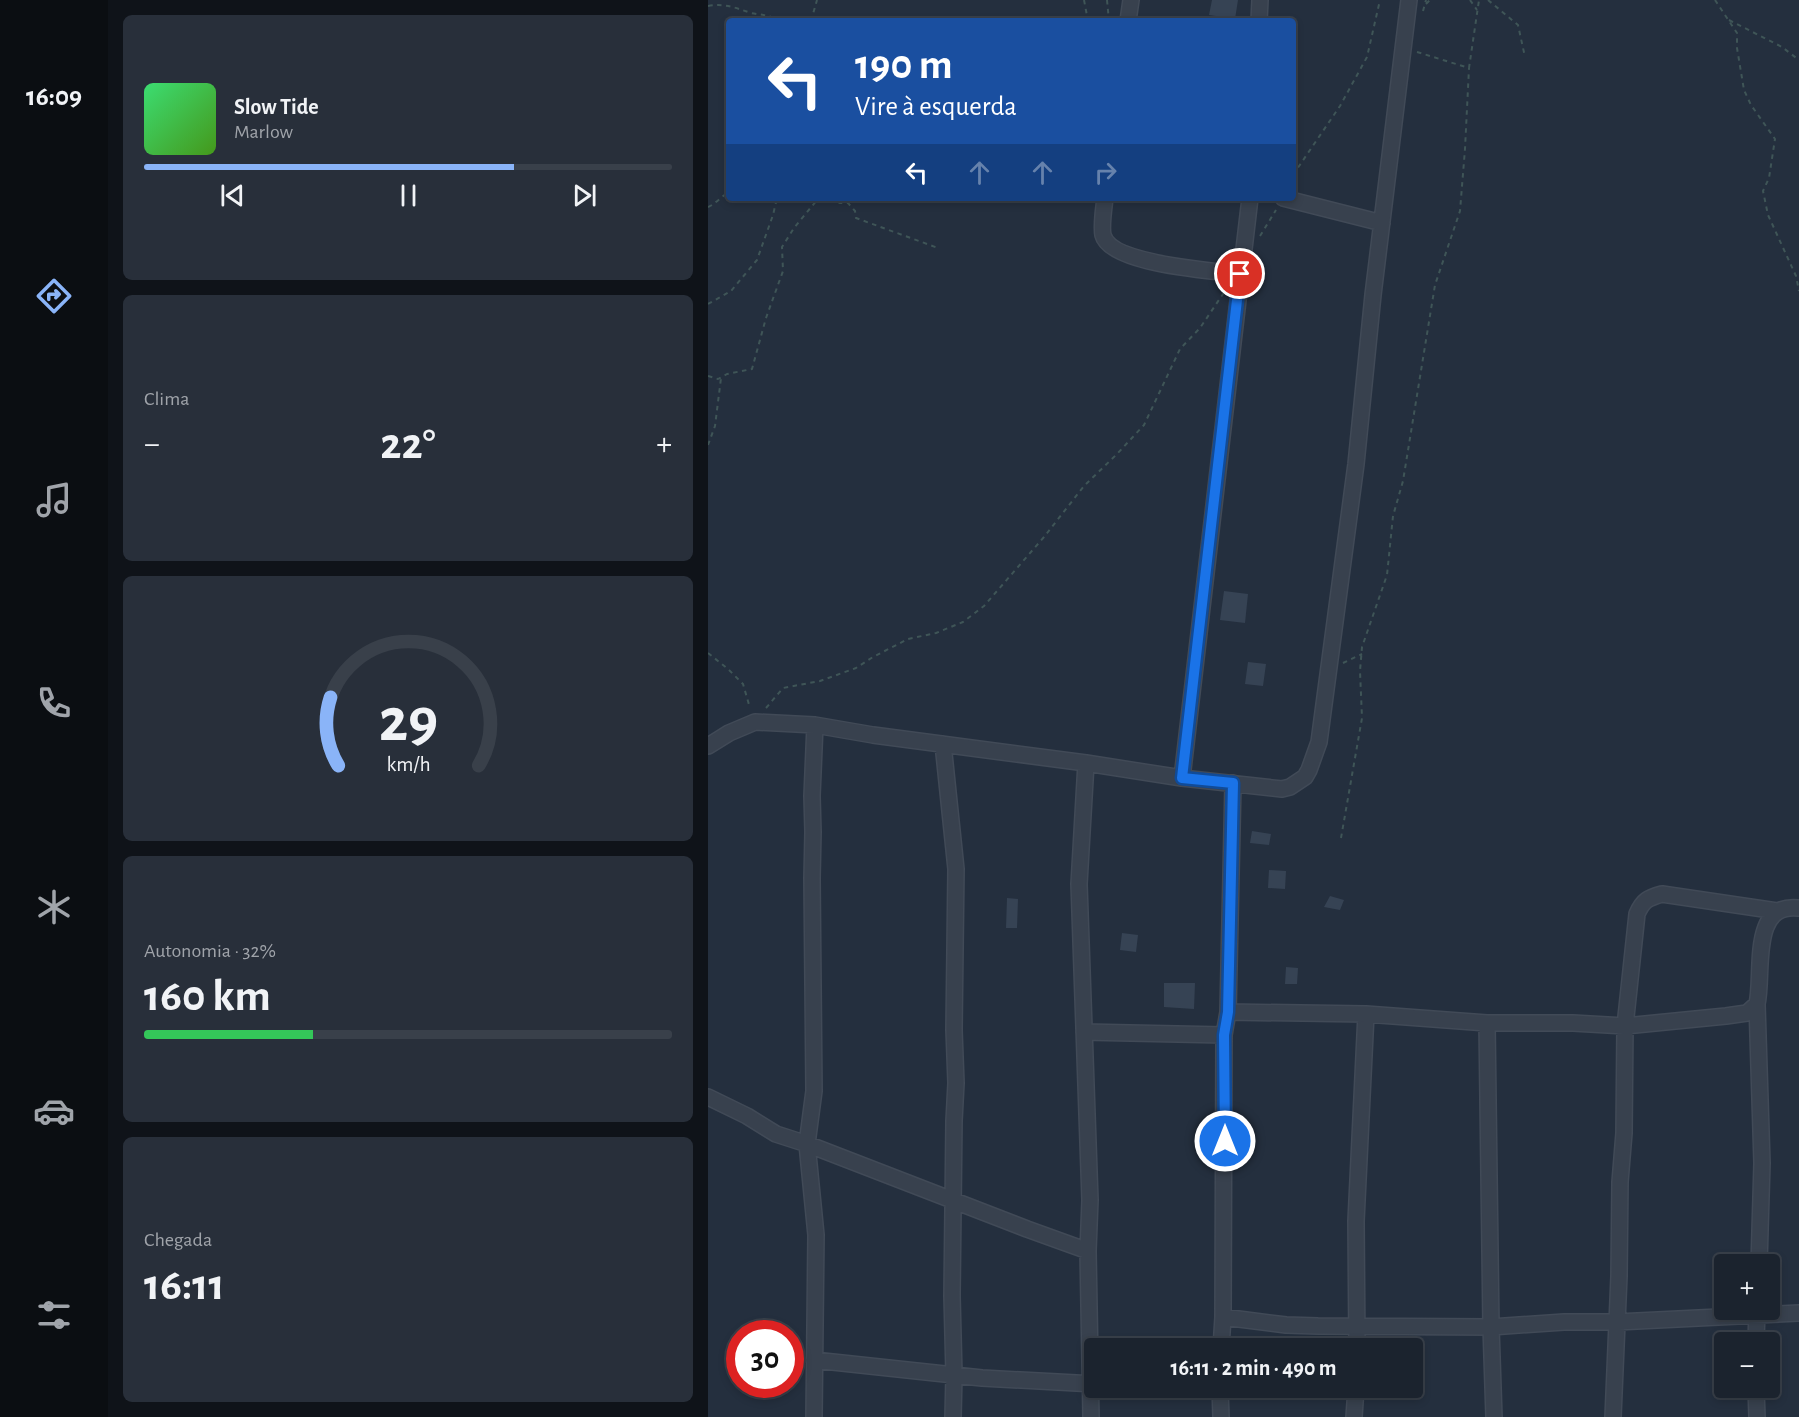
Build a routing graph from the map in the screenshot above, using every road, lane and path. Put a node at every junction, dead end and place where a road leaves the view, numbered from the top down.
1 (817, 0) edge
2 (1084, 0) edge
3 (1107, 0) edge
4 (1131, 0) edge
5 (1260, 0) edge
6 (1380, 0) edge
7 (1409, 0) edge
8 (1430, 0) edge
9 (1470, 0) edge
10 (1479, 0) edge
11 (1488, 0) edge
12 (1715, 0) edge
13 (708, 6) edge
14 (1424, 7) dead end
15 (1477, 12) junction
16 (776, 18) edge
17 (812, 18) edge
18 (1087, 18) edge
19 (1108, 18) edge
20 (1128, 18) edge
21 (1259, 18) edge
22 (1726, 18) junction
23 (1411, 50) dead end
24 (1525, 57) dead end
25 (1799, 60) edge
26 (1469, 68) junction
27 (1296, 172) edge
28 (726, 194) edge
29 (776, 201) edge
30 (816, 201) edge
31 (836, 201) edge
32 (1106, 201) edge
33 (1250, 201) edge
34 (1281, 201) edge
35 (1295, 201) edge
36 (708, 207) edge
37 (1382, 223) junction
38 (1258, 239) dead end
39 (938, 248) dead end
40 (1240, 274) junction
41 (1799, 291) edge
42 (708, 304) edge
43 (708, 376) edge
44 (721, 378) junction
45 (708, 446) edge
46 (708, 653) edge
47 (1362, 654) junction
48 (1330, 670) junction
49 (755, 722) junction
50 (815, 725) junction
51 (943, 744) junction
52 (708, 746) edge
53 (1086, 763) junction
54 (1182, 778) junction
55 (1233, 783) junction
56 (1341, 838) dead end
57 (1799, 908) edge
58 (1776, 911) junction
59 (1757, 1004) junction
60 (1228, 1012) junction
61 (1366, 1014) junction
62 (1487, 1023) junction
63 (1625, 1026) junction
64 (1084, 1032) junction
65 (1224, 1035) junction
66 (708, 1097) edge
67 (807, 1144) junction
68 (953, 1200) junction
69 (1088, 1251) junction
70 (1759, 1254) edge
71 (1780, 1313) edge
72 (1799, 1313) edge
73 (1714, 1315) edge
74 (1223, 1317) junction
75 (1617, 1322) junction
76 (1358, 1326) junction
77 (1491, 1327) junction
78 (1091, 1338) edge
79 (1222, 1338) edge
80 (1357, 1338) edge
81 (814, 1360) junction
82 (954, 1375) junction
83 (1084, 1384) edge
84 (1092, 1398) edge
85 (1220, 1398) edge
86 (1355, 1398) edge
87 (1756, 1398) edge
88 (814, 1417) edge
89 (953, 1417) edge
90 (1091, 1417) edge
91 (1221, 1417) edge
92 (1354, 1417) edge
93 (1494, 1417) edge
94 (1613, 1417) edge
95 (1757, 1417) edge

1 - 17 path
2 - 18 path
3 - 19 path
4 - 20 street
5 - 21 street
6 - 27 path
7 - 37 street
8 - 14 path
9 - 15 path
10 - 15 path
11 - 24 path
12 - 22 path
13 - 16 path
15 - 26 path
22 - 25 path
22 - 41 path
23 - 26 path
26 - 47 path
28 - 36 path
29 - 42 path
30 - 44 path
31 - 39 path
32 - 40 street
33 - 40 street
34 - 38 path
35 - 37 street
37 - 48 street
40 - 49 path
40 - 54 street
43 - 44 path
44 - 45 path
46 - 49 path
47 - 48 path
47 - 56 path
48 - 55 street
49 - 50 street
49 - 52 street
50 - 51 street
50 - 67 street
51 - 53 street
51 - 68 street
53 - 54 street
53 - 64 street
54 - 55 street
55 - 60 street
57 - 58 street
58 - 59 street
58 - 63 street
59 - 63 street
59 - 70 street
60 - 61 street
60 - 65 street
61 - 62 street
61 - 76 street
62 - 63 street
62 - 77 street
63 - 75 street
64 - 65 street
64 - 69 street
65 - 74 street
66 - 67 street
67 - 68 street
67 - 81 street
68 - 69 street
68 - 82 street
69 - 78 street
71 - 72 street
73 - 75 street
74 - 76 street
74 - 79 street
75 - 77 street
75 - 94 street
76 - 77 street
76 - 80 street
77 - 93 street
81 - 82 street
81 - 88 street
82 - 83 street
82 - 89 street
84 - 90 street
85 - 91 street
86 - 92 street
87 - 95 street

